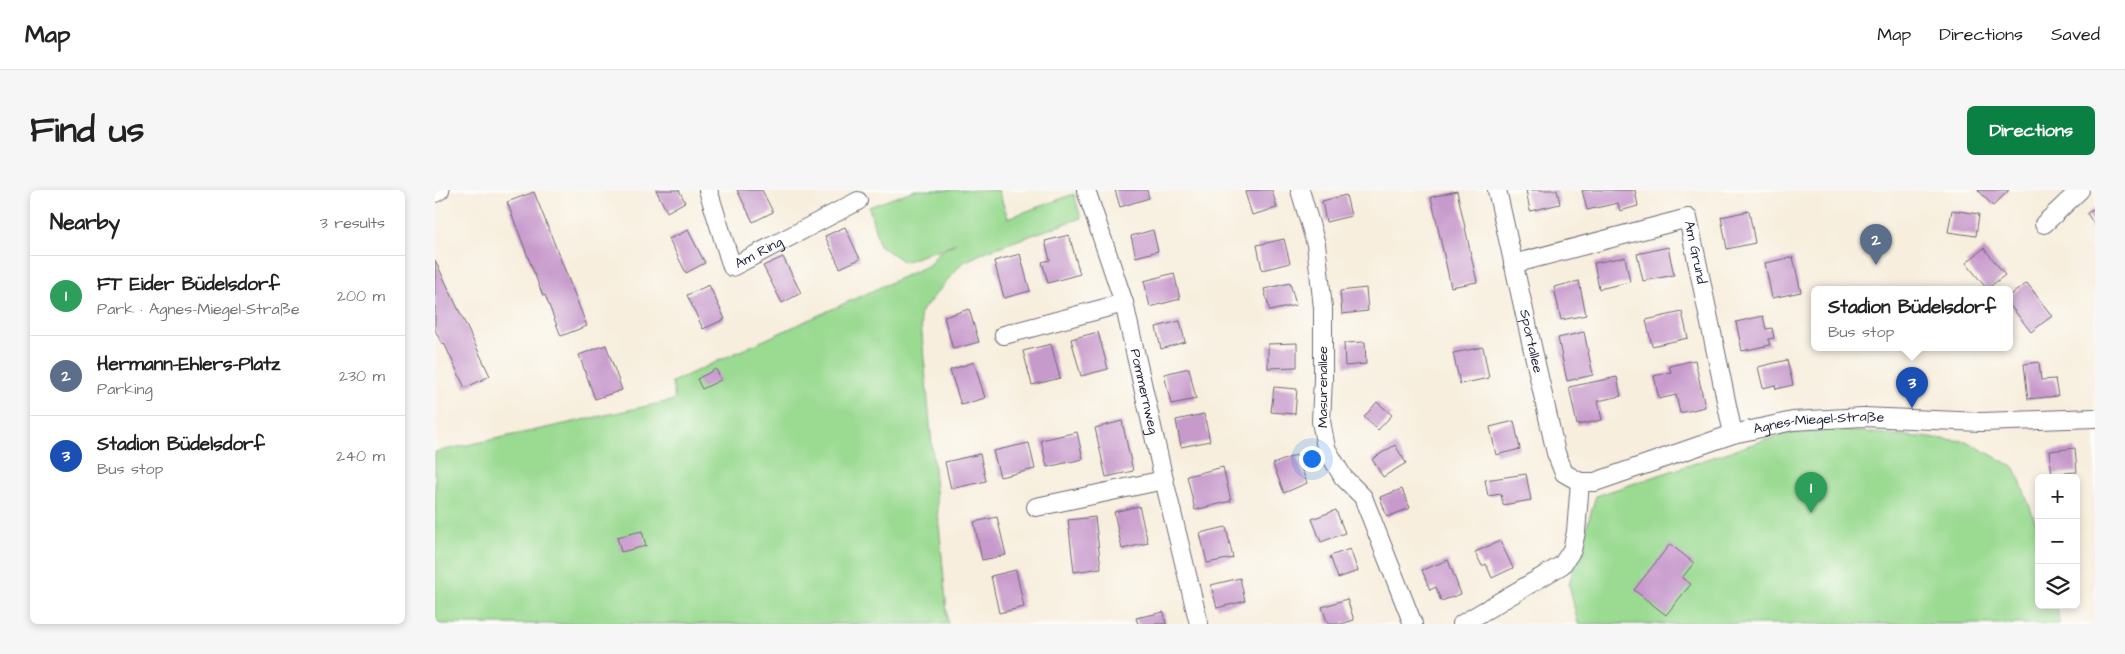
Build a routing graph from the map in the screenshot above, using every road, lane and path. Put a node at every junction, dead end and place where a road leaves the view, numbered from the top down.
1 (440, 190) edge
2 (708, 190) edge
3 (1086, 190) edge
4 (1300, 190) edge
5 (1497, 190) edge
6 (2080, 190) edge
7 (435, 193) edge
8 (857, 201) dead end
9 (2044, 224) dead end
10 (1513, 264) junction
11 (1124, 303) junction
12 (1004, 335) dead end
13 (2095, 418) edge
14 (1733, 434) junction
15 (1163, 480) junction
16 (1580, 482) junction
17 (1036, 507) dead end
18 (1199, 624) edge
19 (1413, 624) edge
20 (1462, 624) edge

1 - 7 street
2 - 8 street, Am Ring
3 - 11 street, Pommernweg
4 - 19 street, Masurenallee
5 - 10 street, Sportallee
6 - 9 street
10 - 14 street, Am Grund
10 - 16 street, Sportallee
11 - 12 street
11 - 15 street, Pommernweg
13 - 14 street, Agnes-Miegel-Straße
14 - 16 street, Agnes-Miegel-Straße
15 - 17 street
15 - 18 street, Pommernweg
16 - 20 street

